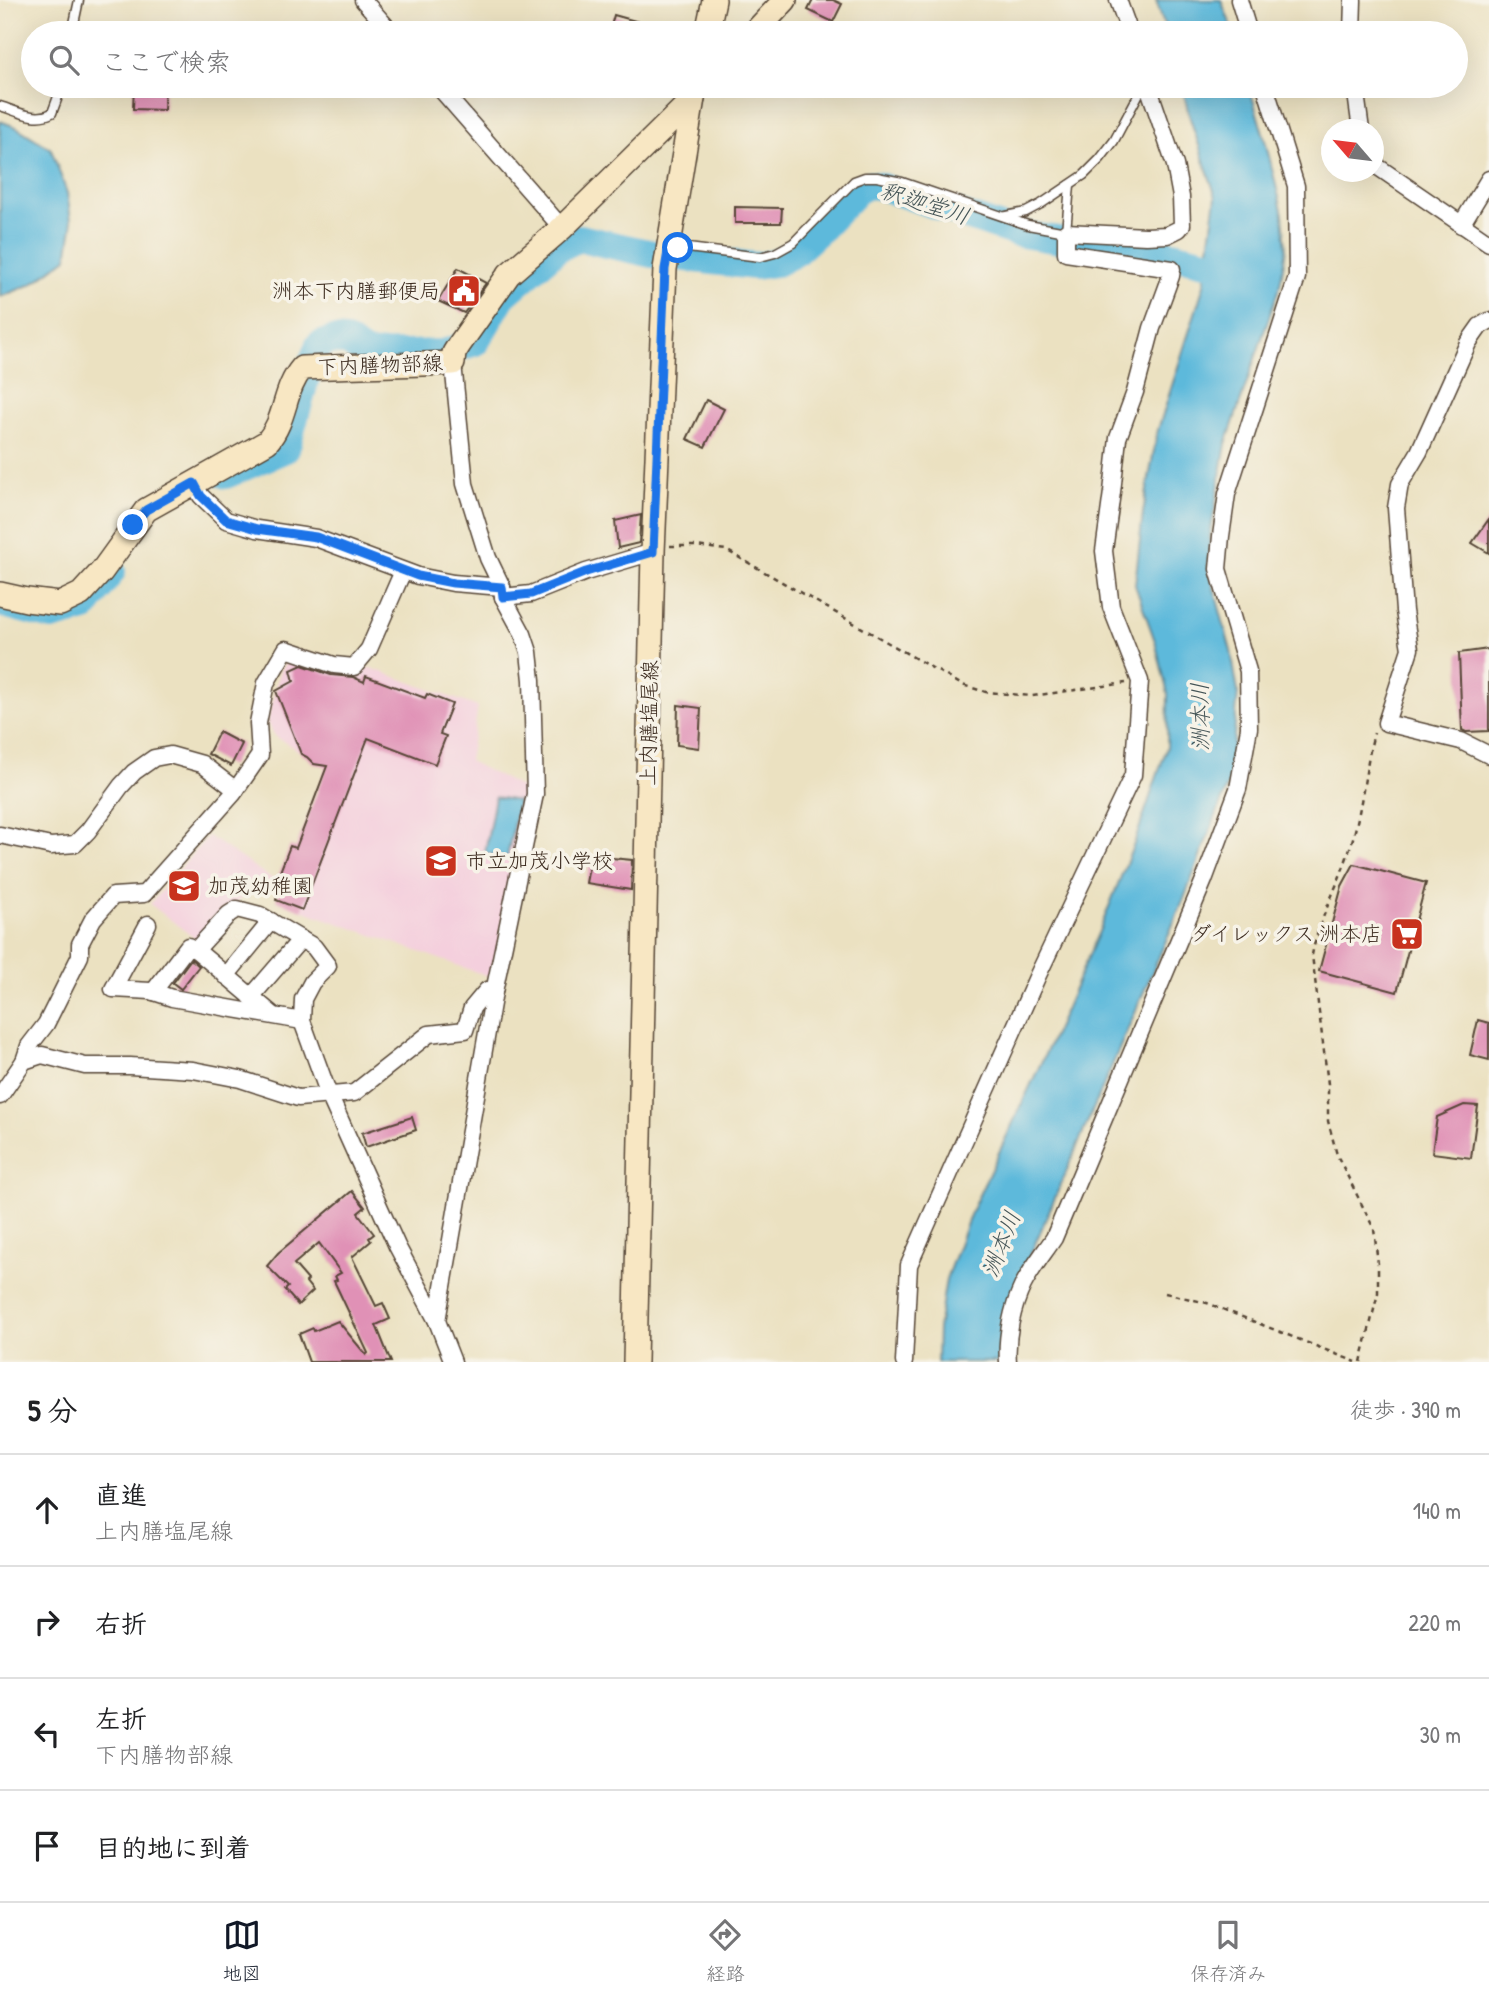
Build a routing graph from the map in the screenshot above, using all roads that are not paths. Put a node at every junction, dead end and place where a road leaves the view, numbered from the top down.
1 (79, 0) edge
2 (363, 0) edge
3 (714, 0) edge
4 (785, 0) edge
5 (1118, 0) edge
6 (1239, 0) edge
7 (1353, 0) edge
8 (75, 21) edge
9 (381, 21) edge
10 (710, 21) edge
11 (765, 21) edge
12 (1126, 21) edge
13 (1245, 21) edge
14 (1352, 21) edge
15 (57, 98) edge
16 (448, 98) edge
17 (690, 98) edge
18 (696, 98) edge
19 (1139, 98) edge
20 (1150, 98) edge
21 (1269, 98) edge
22 (1357, 98) edge
23 (0, 106) edge
24 (1360, 119) edge
25 (1384, 171) edge
26 (1489, 179) edge
27 (1070, 185) junction
28 (1003, 216) junction
29 (1461, 225) junction
30 (562, 229) junction
31 (1066, 232) junction
32 (1489, 243) edge
33 (667, 255) junction
34 (1489, 321) edge
35 (455, 354) junction
36 (197, 488) junction
37 (653, 552) junction
38 (403, 571) junction
39 (503, 592) junction
40 (0, 594) edge
41 (1489, 755) edge
42 (236, 790) junction
43 (0, 835) edge
44 (271, 921) junction
45 (148, 924) dead end
46 (301, 939) junction
47 (196, 950) junction
48 (226, 976) junction
49 (153, 992) junction
50 (494, 992) junction
51 (251, 997) junction
52 (273, 1016) junction
53 (302, 1021) junction
54 (24, 1061) junction
55 (328, 1095) junction
56 (0, 1096) edge
57 (437, 1321) junction
58 (453, 1362) edge
59 (635, 1362) edge
60 (904, 1362) edge
61 (1009, 1362) edge

1 - 8 lane
2 - 9 street
3 - 10 main road
4 - 11 main road
5 - 12 street
6 - 13 street
7 - 14 street
15 - 23 lane
16 - 30 street
17 - 30 main road, 下内膳物部線
18 - 33 main road, 上内膳塩尾線
19 - 27 lane
20 - 31 street
21 - 61 street
22 - 24 street
25 - 29 street
26 - 29 street
27 - 28 lane
27 - 31 lane
28 - 31 lane
28 - 33 lane
29 - 32 street
30 - 35 main road, 下内膳物部線
31 - 60 street
33 - 37 main road, 上内膳塩尾線
34 - 41 street
35 - 36 main road, 下内膳物部線
35 - 39 street
36 - 38 street
36 - 40 main road, 下内膳物部線
37 - 39 street
37 - 59 main road, 上内膳塩尾線
38 - 39 street
38 - 42 street
39 - 50 street
42 - 43 street
42 - 54 street
44 - 46 street
44 - 47 street
44 - 48 street
45 - 49 street
46 - 51 street
46 - 53 street
47 - 48 street
47 - 49 street
48 - 51 street
49 - 52 street
50 - 55 street
50 - 57 street
51 - 52 street
52 - 53 street
53 - 55 street
54 - 55 street
54 - 56 street
55 - 57 street
57 - 58 street

